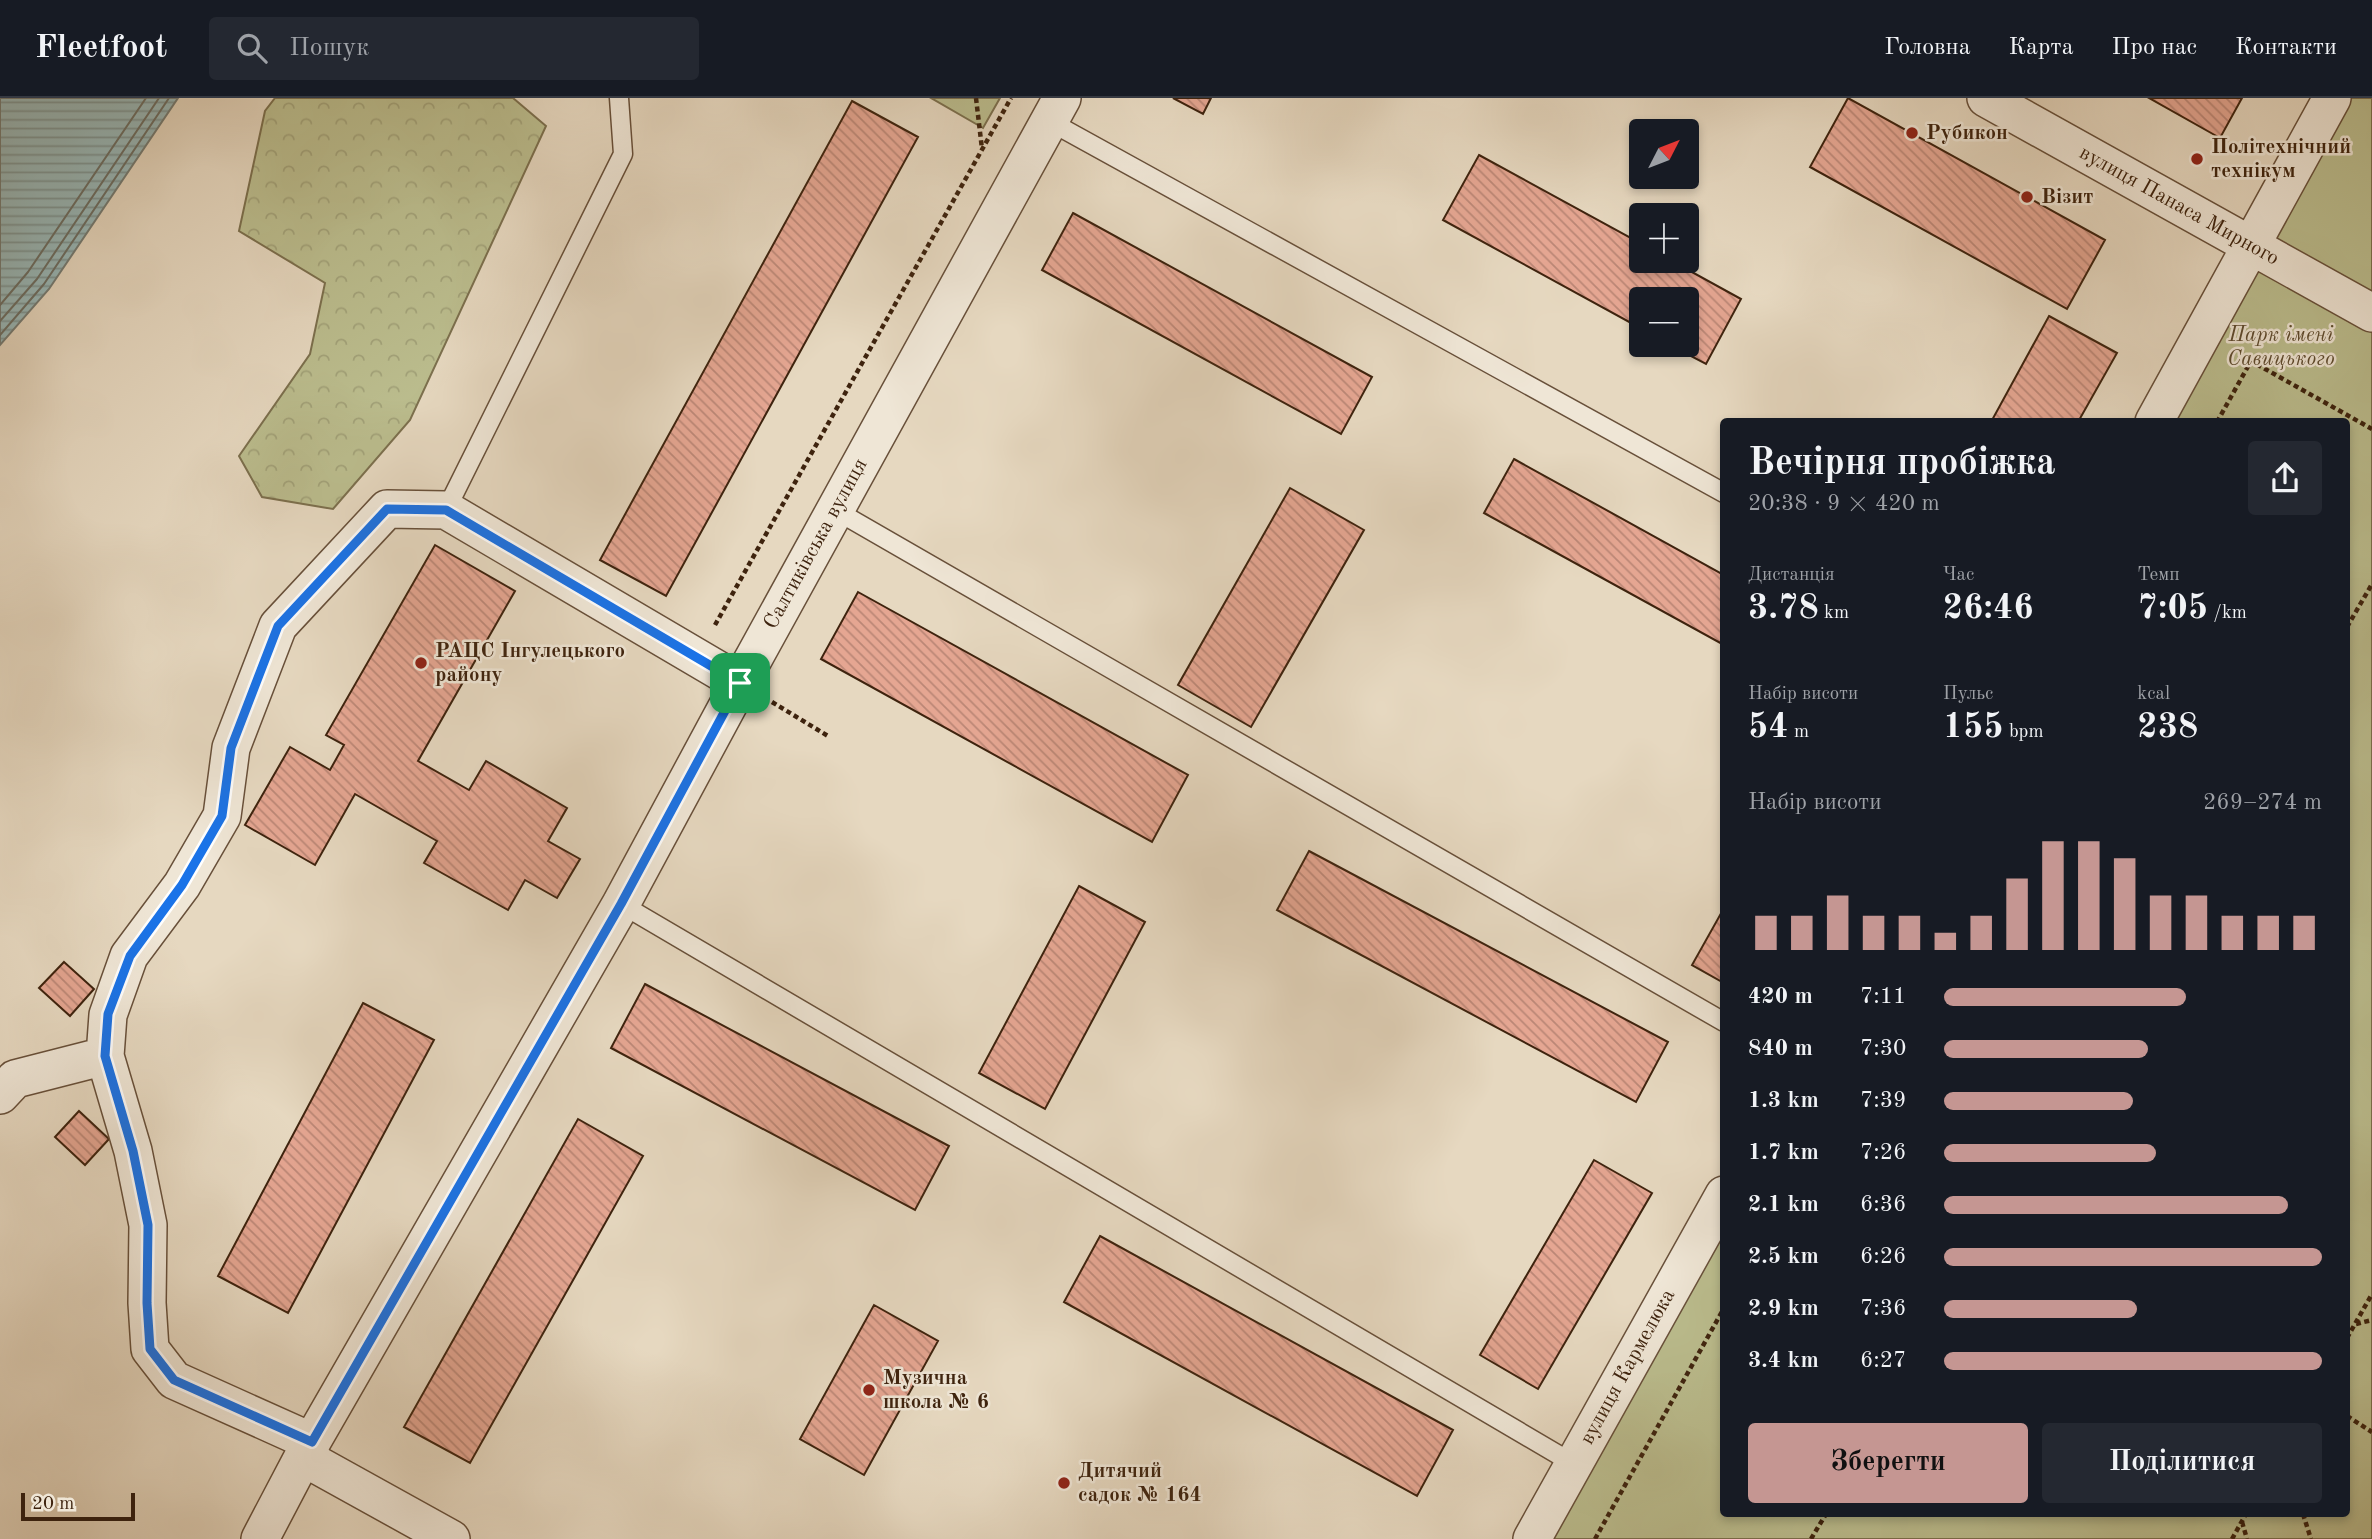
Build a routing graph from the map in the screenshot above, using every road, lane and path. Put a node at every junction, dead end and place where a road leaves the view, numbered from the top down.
1 (619, 98) edge
2 (976, 98) edge
3 (1011, 98) edge
4 (1986, 98) edge
5 (2332, 98) edge
6 (1056, 109) edge
7 (982, 149) junction
8 (2251, 247) junction
9 (2372, 313) edge
10 (2156, 418) edge
11 (2219, 418) edge
12 (2372, 429) edge
13 (1720, 491) edge
14 (446, 510) junction
15 (835, 510) junction
16 (2372, 584) edge
17 (2350, 622) edge
18 (697, 658) junction
19 (740, 683) junction
20 (828, 736) dead end
21 (621, 904) junction
22 (1720, 1020) edge
23 (105, 1056) junction
24 (0, 1095) edge
25 (1720, 1202) edge
26 (2372, 1294) edge
27 (1720, 1315) edge
28 (2372, 1320) edge
29 (2355, 1324) junction
30 (2350, 1333) edge
31 (2350, 1418) edge
32 (2372, 1432) edge
33 (307, 1449) junction
34 (1574, 1464) junction
35 (1824, 1517) edge
36 (2244, 1517) edge
37 (2304, 1517) edge
38 (2242, 1522) junction
39 (260, 1539) edge
40 (451, 1539) edge
41 (1532, 1539) edge
42 (1595, 1539) edge
43 (1811, 1539) edge
44 (2232, 1539) edge
45 (2247, 1539) edge
46 (2311, 1539) edge

1 - 14 lane
2 - 7 path
3 - 7 path
4 - 8 street, вулиця Панаса Мирного
5 - 8 street
6 - 13 lane
6 - 15 street, Салтиківська вулиця
7 - 18 path
8 - 9 street, вулиця Панаса Мирного
8 - 10 street
11 - 12 path
14 - 18 street
14 - 23 street
15 - 19 street, Салтиківська вулиця
15 - 22 lane
16 - 17 path
18 - 19 street
19 - 20 path
19 - 21 street, Салтиківська вулиця
21 - 33 street, Салтиківська вулиця
21 - 34 lane
23 - 24 street
23 - 33 street
25 - 34 street, вулиця Кармелюка
26 - 29 path
27 - 42 path
28 - 29 path
29 - 30 path
31 - 32 path
33 - 39 street, Салтиківська вулиця
33 - 40 street
34 - 41 street, вулиця Кармелюка
35 - 43 path
36 - 38 path
37 - 46 path
38 - 44 path
38 - 45 path

